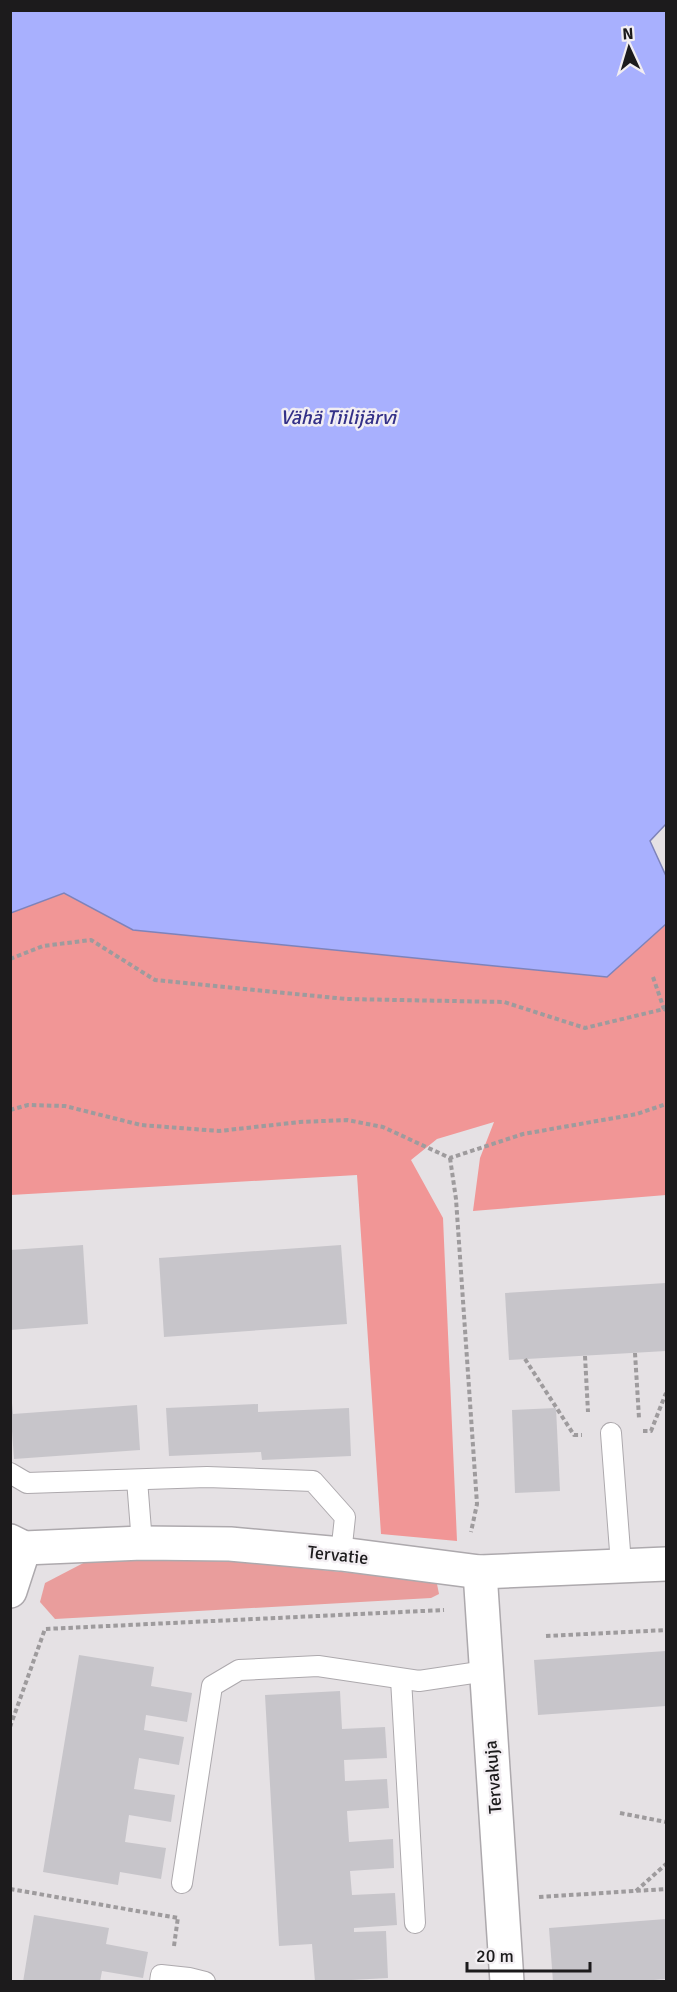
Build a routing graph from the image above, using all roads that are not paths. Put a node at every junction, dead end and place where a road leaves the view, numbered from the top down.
1 (611, 1433) dead end
2 (10, 1473) edge
3 (137, 1480) junction
4 (142, 1543) junction
5 (17, 1544) edge
6 (341, 1554) junction
7 (621, 1564) junction
8 (666, 1564) edge
9 (471, 1571) junction
10 (10, 1591) edge
11 (486, 1671) junction
12 (401, 1679) junction
13 (182, 1883) road end
14 (415, 1923) dead end
15 (165, 1979) edge
16 (205, 1982) edge
17 (507, 1982) edge

1 - 7 lane
2 - 3 lane
3 - 4 lane
3 - 6 lane
4 - 5 street, Tervatie
4 - 6 street, Tervatie
5 - 10 street
6 - 9 street, Tervatie
7 - 8 street, Tervatie
7 - 9 street, Tervatie
9 - 11 street, Tervakuja
11 - 12 lane
11 - 17 street, Tervakuja
12 - 13 lane
12 - 14 lane
15 - 16 lane

